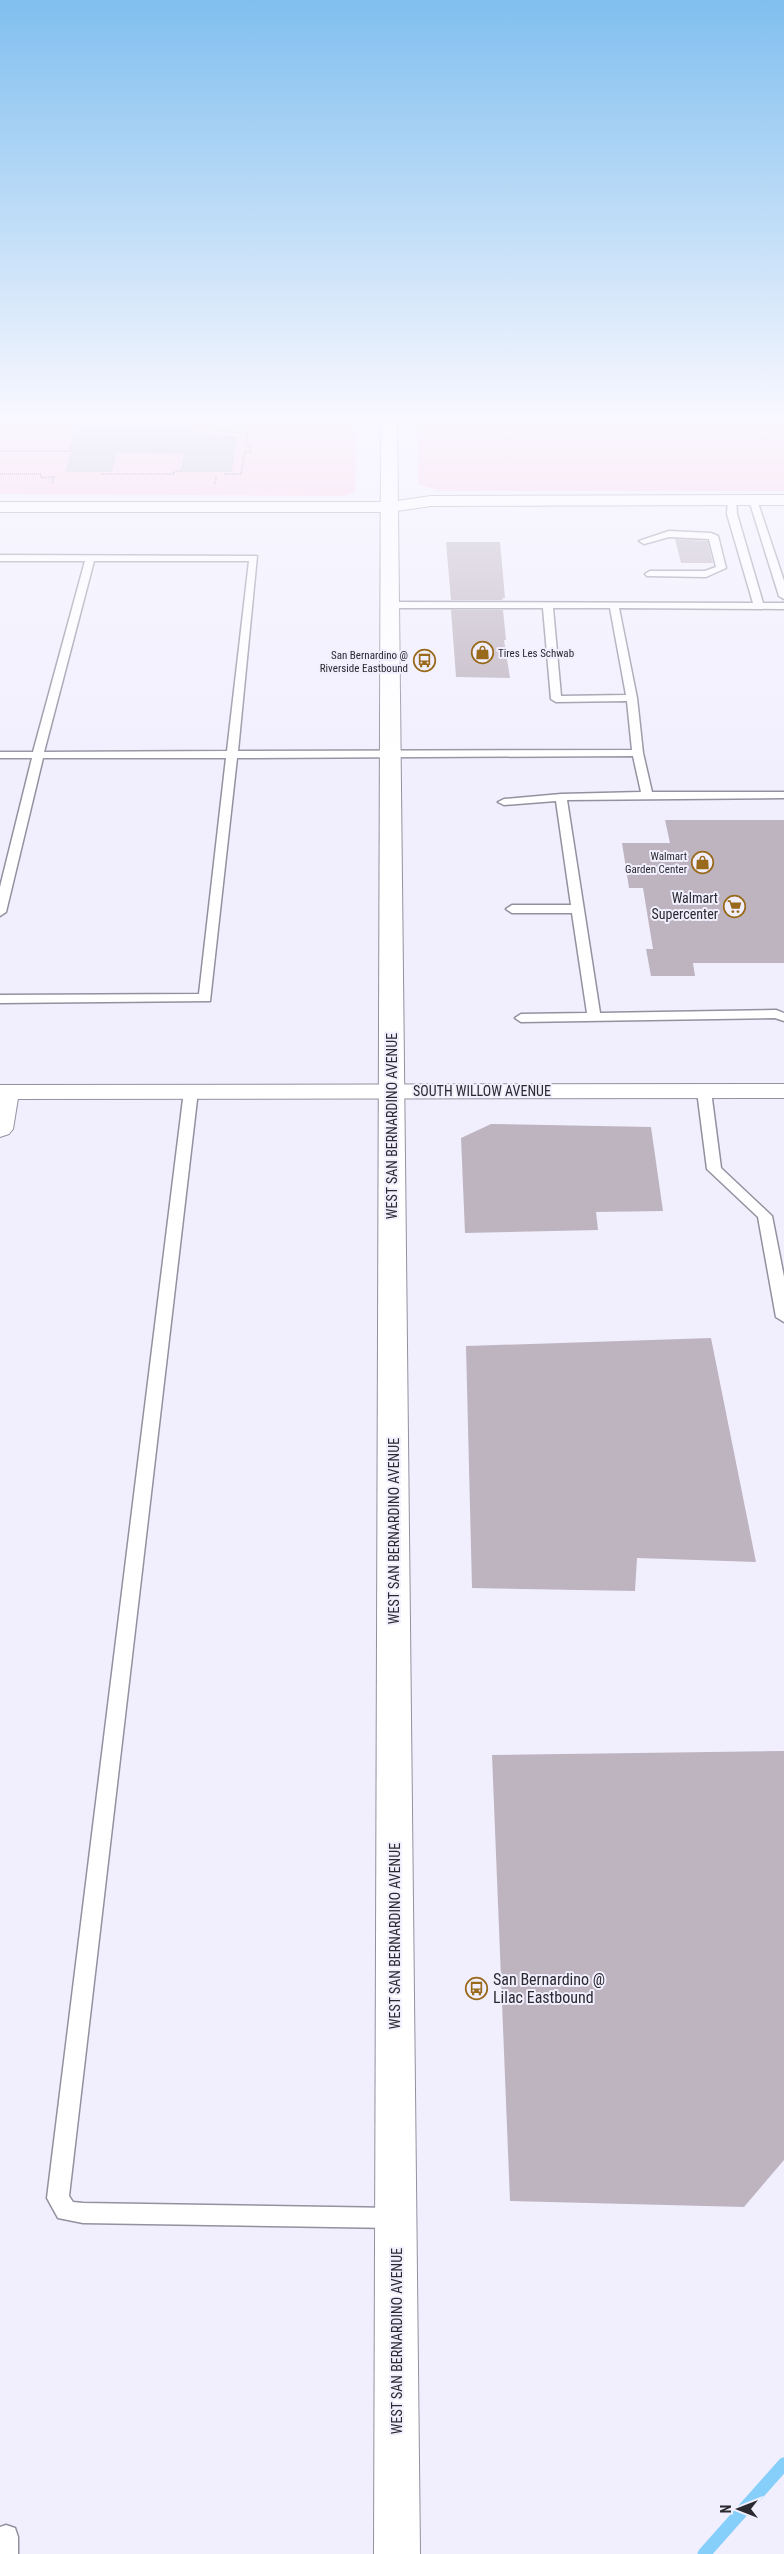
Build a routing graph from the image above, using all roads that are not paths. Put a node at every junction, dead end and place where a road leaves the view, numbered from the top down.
1 (390, 535) edge
2 (665, 535) edge
3 (694, 535) edge
4 (740, 535) edge
5 (765, 535) edge
6 (644, 541) dead end
7 (0, 558) edge
8 (90, 558) junction
9 (650, 574) dead end
10 (784, 596) edge
11 (390, 605) junction
12 (548, 606) junction
13 (614, 606) junction
14 (759, 606) junction
15 (784, 606) edge
16 (632, 698) junction
17 (638, 753) junction
18 (389, 754) junction
19 (0, 755) edge
20 (38, 755) junction
21 (232, 755) junction
22 (647, 795) junction
23 (784, 795) edge
24 (561, 797) junction
25 (504, 802) dead end
26 (512, 910) dead end
27 (577, 910) junction
28 (0, 912) edge
29 (0, 999) edge
30 (594, 1016) junction
31 (784, 1017) edge
32 (521, 1018) dead end
33 (191, 1091) junction
34 (392, 1091) junction
35 (704, 1091) junction
36 (784, 1091) edge
37 (4, 1092) edge
38 (0, 1128) edge
39 (784, 1317) edge
40 (396, 2218) junction
41 (397, 2554) edge

1 - 11 main road, WEST SAN BERNARDINO AVENUE
2 - 6 lane
3 - 9 lane
4 - 14 lane
5 - 10 lane
7 - 8 lane
8 - 20 lane
8 - 21 lane
11 - 12 lane
11 - 18 main road, WEST SAN BERNARDINO AVENUE
12 - 13 lane
12 - 16 lane
13 - 14 lane
13 - 16 lane
14 - 15 lane
16 - 17 lane
17 - 18 lane
17 - 22 lane
18 - 21 lane
18 - 34 main road, WEST SAN BERNARDINO AVENUE
19 - 20 lane
20 - 21 lane
20 - 28 lane
21 - 29 lane
22 - 23 lane
22 - 24 lane
24 - 25 lane
24 - 27 lane
26 - 27 lane
27 - 30 lane
30 - 31 lane
30 - 32 lane
33 - 34 main road, SOUTH WILLOW AVENUE
33 - 37 main road, SOUTH WILLOW AVENUE
33 - 40 lane
34 - 35 main road, SOUTH WILLOW AVENUE
34 - 40 main road, WEST SAN BERNARDINO AVENUE
35 - 36 main road, SOUTH WILLOW AVENUE
35 - 39 lane
37 - 38 main road
40 - 41 main road, WEST SAN BERNARDINO AVENUE

